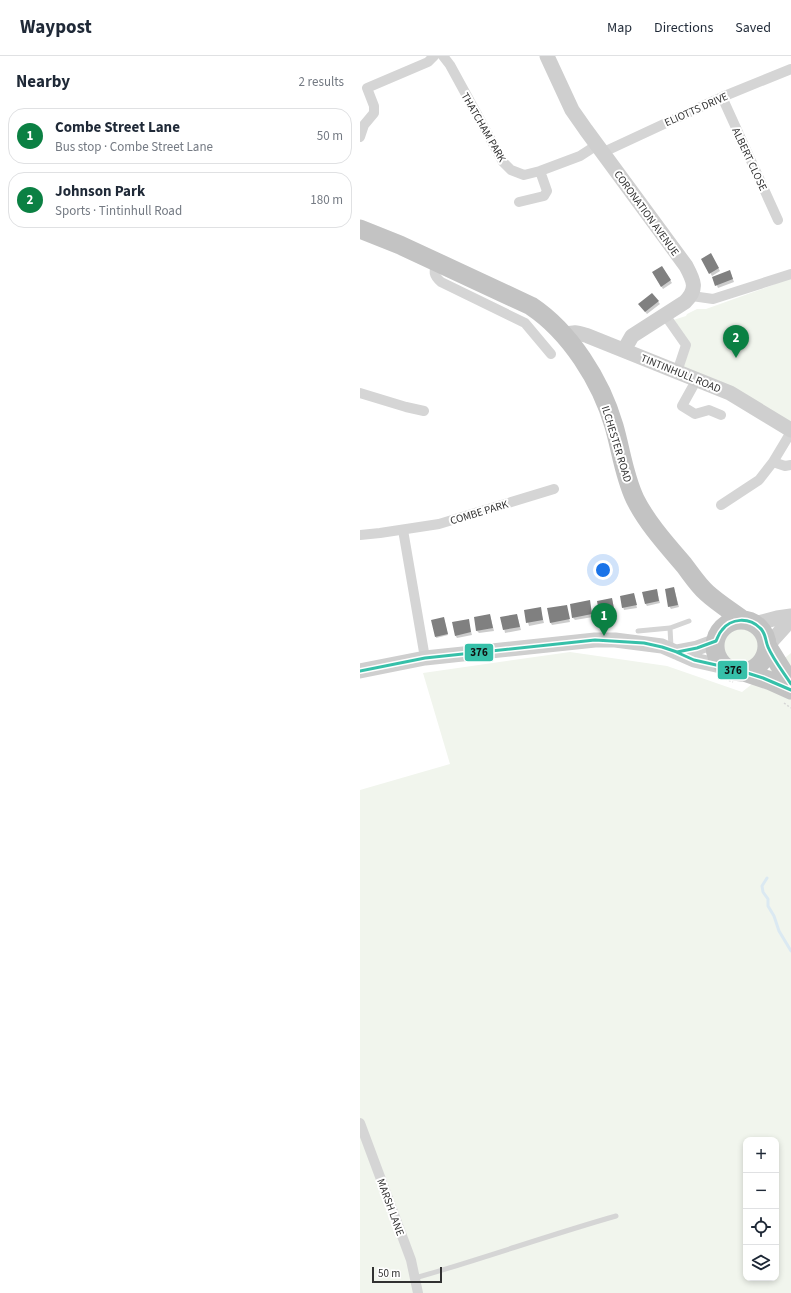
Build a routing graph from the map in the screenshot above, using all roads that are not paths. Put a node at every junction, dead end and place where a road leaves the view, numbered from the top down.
1 (434, 56) edge
2 (443, 56) edge
3 (547, 56) edge
4 (791, 70) edge
5 (363, 89) edge
6 (722, 97) junction
7 (360, 137) edge
8 (600, 150) junction
9 (540, 171) junction
10 (519, 202) dead end
11 (778, 220) dead end
12 (360, 229) edge
13 (436, 262) junction
14 (791, 274) edge
15 (692, 296) junction
16 (665, 315) junction
17 (564, 335) junction
18 (624, 350) junction
19 (551, 354) dead end
20 (677, 372) junction
21 (697, 379) junction
22 (360, 393) edge
23 (424, 411) dead end
24 (721, 415) dead end
25 (791, 431) edge
26 (774, 462) junction
27 (791, 466) edge
28 (554, 489) dead end
29 (721, 505) dead end
30 (403, 530) junction
31 (360, 535) edge
32 (706, 592) junction
33 (791, 616) edge
34 (689, 621) dead end
35 (749, 622) junction
36 (791, 622) edge
37 (670, 628) junction
38 (638, 631) dead end
39 (717, 638) junction
40 (768, 646) junction
41 (673, 651) junction
42 (426, 658) junction
43 (725, 667) junction
44 (360, 670) edge
45 (744, 672) junction
46 (791, 684) edge
47 (791, 690) edge
48 (360, 1123) edge
49 (362, 1137) edge
50 (616, 1216) dead end
51 (415, 1278) junction
52 (418, 1293) edge

1 - 5 street
2 - 9 street, THATCHAM PARK
3 - 8 street, CORONATION AVENUE
4 - 6 street, ELIOTTS DRIVE
5 - 7 street
6 - 8 street, ELIOTTS DRIVE
6 - 11 street, ALBERT CLOSE
8 - 9 street, THATCHAM PARK
8 - 15 street, CORONATION AVENUE
9 - 10 street
12 - 13 highway, ILCHESTER ROAD
13 - 17 highway, ILCHESTER ROAD
13 - 19 street
14 - 15 street
15 - 16 street
16 - 18 street
16 - 20 street
17 - 18 street, TINTINHULL ROAD
17 - 32 highway, ILCHESTER ROAD
18 - 20 street, TINTINHULL ROAD
20 - 21 street, TINTINHULL ROAD
21 - 24 street
21 - 25 street, TINTINHULL ROAD
22 - 23 street
25 - 26 street
26 - 27 street
26 - 29 street
28 - 30 street, COMBE PARK
30 - 31 street, COMBE PARK
30 - 42 street
32 - 35 highway, ILCHESTER ROAD
32 - 39 highway, ILCHESTER ROAD
33 - 35 street
34 - 37 lane
35 - 39 highway
35 - 40 highway
36 - 40 street
37 - 38 lane
37 - 41 lane
39 - 41 street
39 - 43 highway
40 - 45 highway
40 - 46 highway
41 - 42 street
41 - 43 street
42 - 44 street
43 - 45 highway
45 - 47 highway
48 - 49 street, MARSH LANE
49 - 51 street, MARSH LANE
50 - 51 lane
51 - 52 street, MARSH LANE

